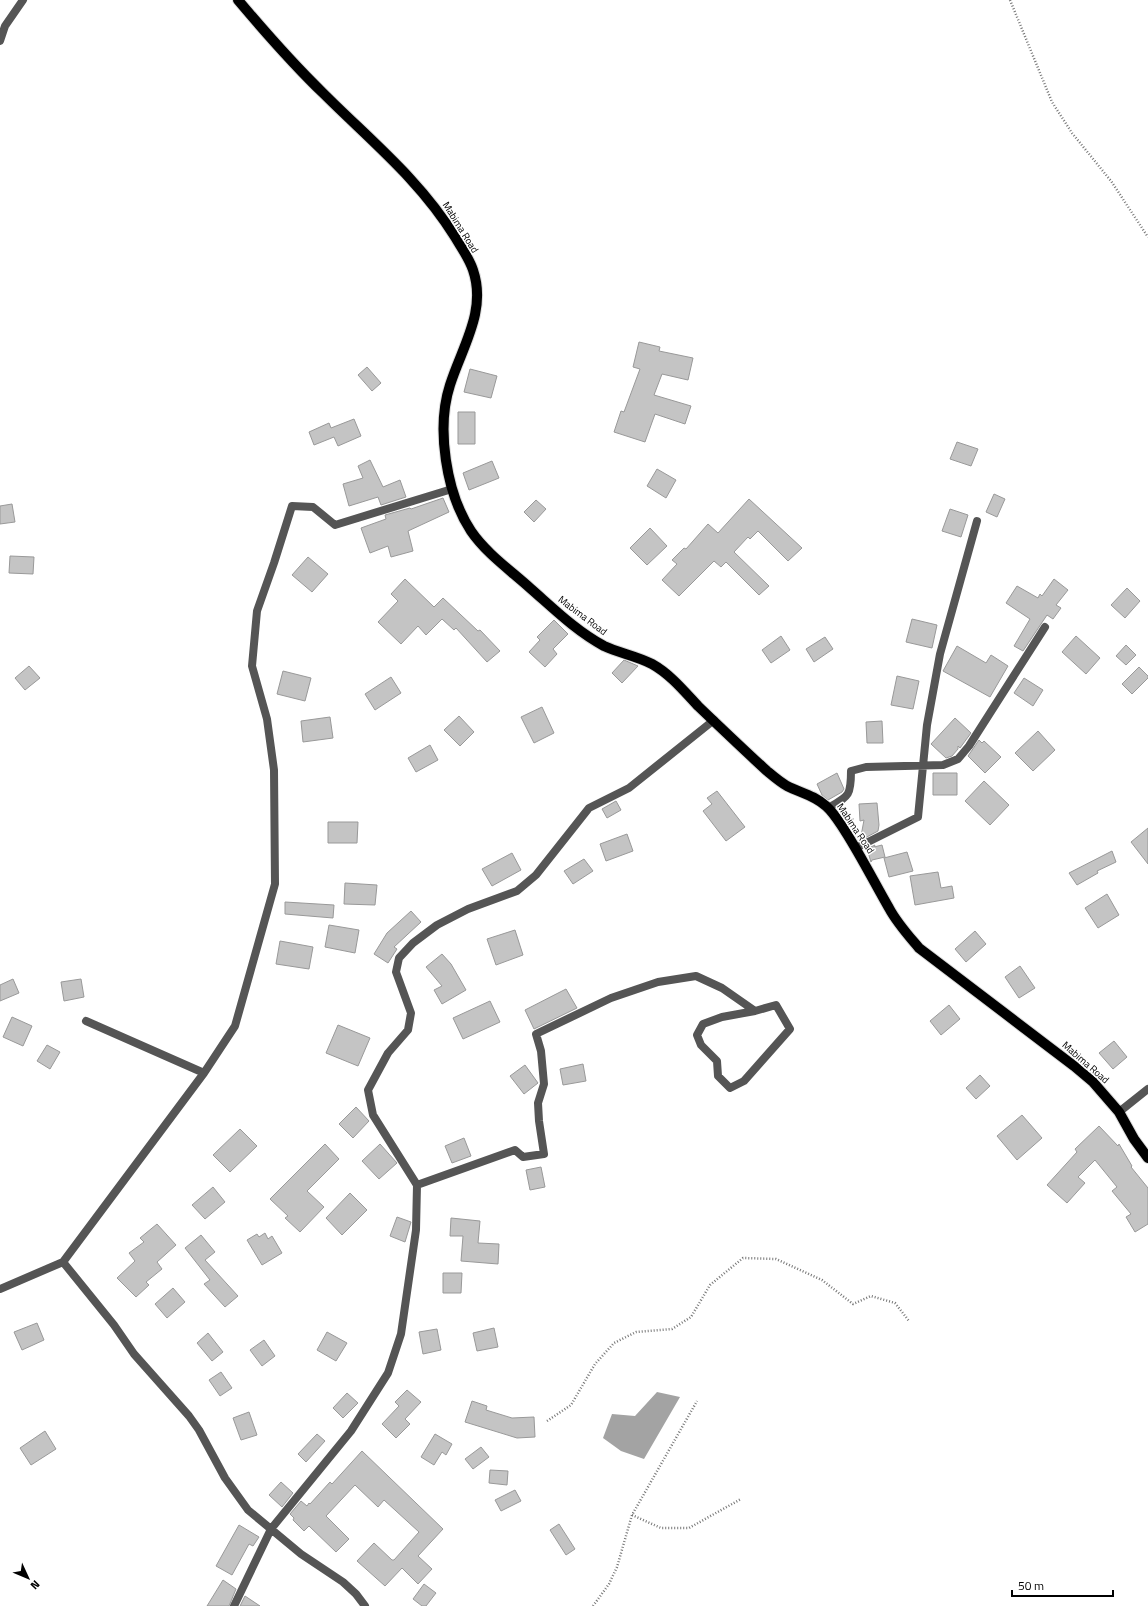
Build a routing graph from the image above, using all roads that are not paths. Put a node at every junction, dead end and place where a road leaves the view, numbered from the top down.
1 (23, 0) edge
2 (238, 0) edge
3 (0, 41) edge
4 (452, 489) junction
5 (977, 521) dead end
6 (1045, 627) dead end
7 (714, 720) junction
8 (923, 765) junction
9 (828, 808) junction
10 (856, 848) junction
11 (755, 1011) junction
12 (86, 1020) dead end
13 (204, 1073) junction
14 (1148, 1089) edge
15 (1119, 1112) junction
16 (1148, 1158) edge
17 (418, 1185) junction
18 (63, 1262) junction
19 (0, 1289) edge
20 (271, 1529) junction
21 (234, 1606) edge
22 (365, 1606) edge

1 - 3 street
2 - 4 main road, Mabima Road
4 - 7 main road, Mabima Road
4 - 13 street
5 - 8 street
6 - 8 street
7 - 9 main road, Mabima Road
7 - 17 street
8 - 9 street
8 - 10 street
9 - 10 main road, Mabima Road
10 - 15 main road, Mabima Road
11 - 11 street
11 - 17 street
12 - 13 street
13 - 18 street
14 - 15 street
15 - 16 main road, Mabima Road
17 - 20 street
18 - 19 street
18 - 20 street
20 - 21 street
20 - 22 street

